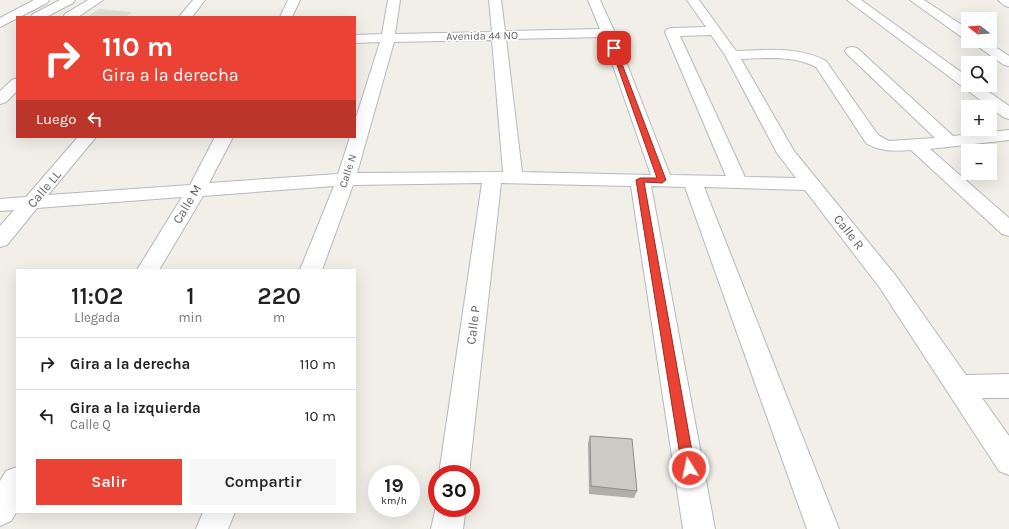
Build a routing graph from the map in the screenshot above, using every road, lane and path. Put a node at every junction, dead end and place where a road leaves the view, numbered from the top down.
1 (43, 0) edge
2 (70, 0) edge
3 (97, 0) edge
4 (199, 0) edge
5 (294, 0) edge
6 (394, 0) edge
7 (495, 0) edge
8 (594, 0) edge
9 (693, 0) edge
10 (853, 0) edge
11 (916, 0) edge
12 (1004, 0) edge
13 (1009, 3) edge
14 (40, 16) edge
15 (71, 16) edge
16 (186, 16) edge
17 (286, 16) edge
18 (0, 22) edge
19 (16, 29) edge
20 (961, 30) edge
21 (714, 31) junction
22 (608, 33) junction
23 (497, 36) junction
24 (0, 37) edge
25 (388, 38) junction
26 (356, 39) edge
27 (988, 48) edge
28 (852, 51) dead end
29 (732, 55) junction
30 (1009, 62) edge
31 (961, 80) edge
32 (16, 84) edge
33 (978, 92) edge
34 (0, 99) edge
35 (1009, 114) edge
36 (1009, 135) edge
37 (86, 138) edge
38 (223, 138) edge
39 (949, 141) junction
40 (915, 145) junction
41 (503, 177) junction
42 (346, 179) junction
43 (651, 180) junction
44 (692, 181) junction
45 (738, 182) junction
46 (811, 184) junction
47 (196, 191) junction
48 (32, 203) junction
49 (0, 205) edge
50 (1009, 229) edge
51 (0, 240) edge
52 (149, 269) edge
53 (311, 269) edge
54 (1009, 386) edge
55 (960, 387) junction
56 (1009, 460) edge
57 (455, 465) edge
58 (16, 484) edge
59 (0, 510) edge
60 (219, 513) edge
61 (449, 517) edge
62 (212, 529) edge
63 (447, 529) edge
64 (699, 529) edge
65 (823, 529) edge

1 - 18 street
2 - 14 street
3 - 15 street
4 - 16 street
5 - 17 street
6 - 25 street, Calle N
7 - 23 street, Calle P
8 - 22 street
9 - 21 street, Calle R
10 - 31 street
11 - 20 street
12 - 13 street
19 - 24 street
21 - 29 street, Calle R
21 - 45 street
22 - 23 street, Avenida 44 NO
22 - 43 street
23 - 25 street, Avenida 44 NO
23 - 41 street, Calle P
25 - 26 street, Avenida 44 NO
25 - 42 street, Calle N
27 - 30 street
28 - 39 street
29 - 40 street
29 - 46 street, Calle R
32 - 34 street
33 - 35 street
36 - 39 street
37 - 48 street, Calle LL
38 - 47 street, Calle M
39 - 40 street
40 - 50 street
41 - 42 street
41 - 43 street
41 - 57 street, Calle P
42 - 47 street
42 - 53 street, Calle N
43 - 44 street
43 - 64 street
44 - 45 street
44 - 65 street
45 - 46 street
46 - 55 street, Calle R
47 - 48 street
47 - 52 street, Calle M
48 - 49 street
48 - 51 street, Calle LL
54 - 55 street
55 - 56 street, Calle R
58 - 59 street
60 - 62 street
61 - 63 street

